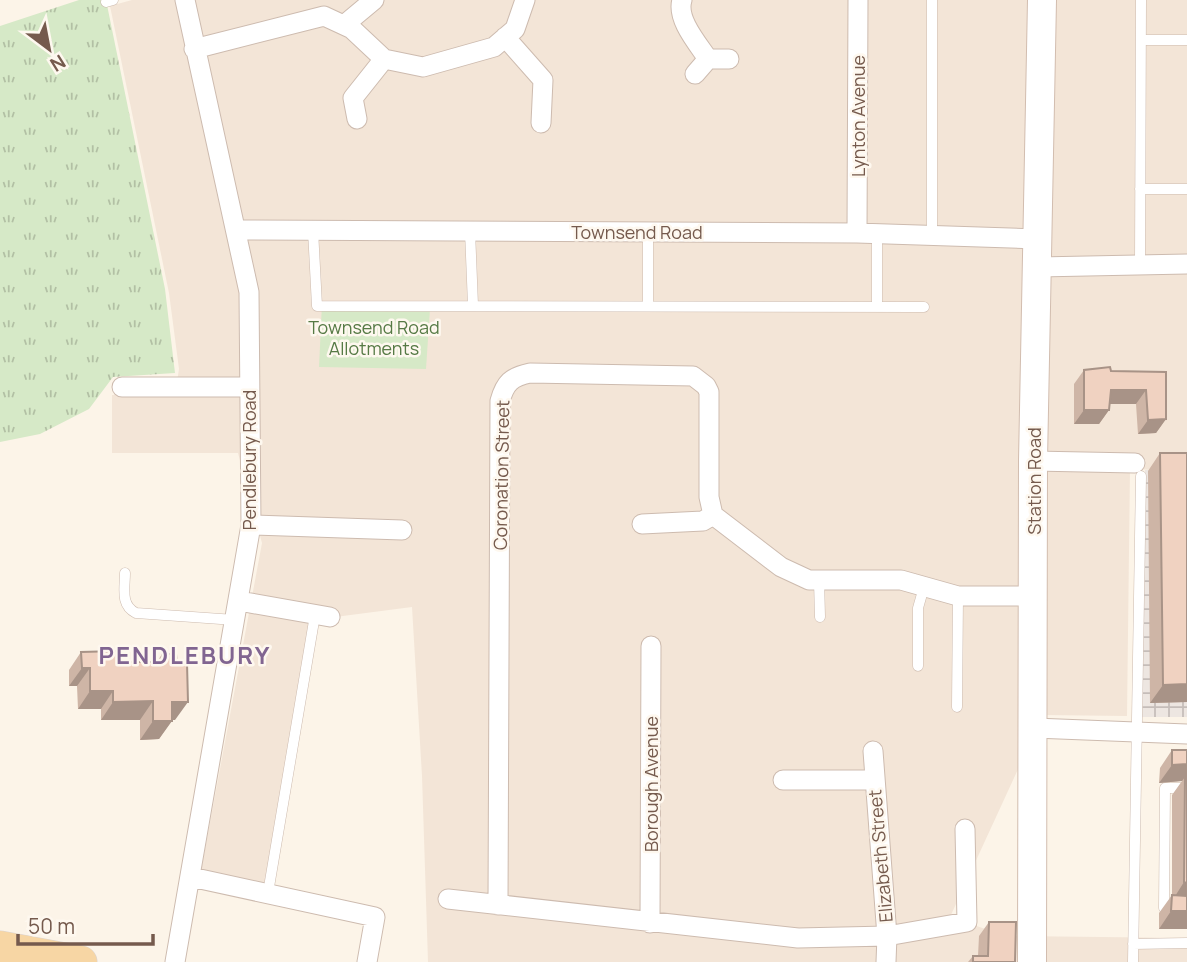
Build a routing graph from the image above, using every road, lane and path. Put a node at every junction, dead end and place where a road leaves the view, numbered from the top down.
1 (185, 0) edge
2 (374, 0) edge
3 (525, 0) edge
4 (682, 0) edge
5 (858, 0) edge
6 (932, 0) edge
7 (1042, 0) edge
8 (1141, 0) edge
9 (344, 25) junction
10 (505, 37) junction
11 (1141, 40) junction
12 (1187, 40) edge
13 (194, 49) junction
14 (729, 59) dead end
15 (384, 60) junction
16 (708, 60) junction
17 (695, 75) dead end
18 (357, 119) dead end
19 (541, 123) dead end
20 (1187, 189) edge
21 (1140, 190) junction
22 (237, 230) junction
23 (313, 230) junction
24 (470, 231) junction
25 (648, 232) junction
26 (857, 233) junction
27 (877, 233) junction
28 (932, 234) junction
29 (1037, 239) junction
30 (1187, 264) edge
31 (1140, 265) junction
32 (1038, 267) junction
33 (648, 304) junction
34 (473, 305) junction
35 (877, 307) junction
36 (924, 307) dead end
37 (122, 387) dead end
38 (249, 387) junction
39 (1033, 461) junction
40 (1138, 469) joint
41 (713, 515) junction
42 (642, 524) dead end
43 (251, 525) junction
44 (402, 530) dead end
45 (125, 573) dead end
46 (819, 580) junction
47 (924, 587) junction
48 (958, 596) junction
49 (1033, 596) junction
50 (237, 611) junction
51 (322, 616) joint
52 (820, 617) dead end
53 (651, 646) dead end
54 (918, 666) dead end
55 (957, 708) dead end
56 (1034, 728) junction
57 (1137, 732) junction
58 (1187, 734) edge
59 (873, 751) dead end
60 (783, 780) dead end
61 (874, 780) junction
62 (1187, 788) edge
63 (965, 829) dead end
64 (191, 877) junction
65 (268, 894) junction
66 (448, 900) dead end
67 (498, 905) junction
68 (1187, 908) edge
69 (650, 923) junction
70 (887, 936) junction
71 (1187, 943) edge
72 (1133, 944) junction
73 (0, 947) edge
74 (30, 957) edge
75 (81, 962) edge
76 (175, 962) edge
77 (367, 962) edge
78 (886, 962) edge
79 (1032, 962) edge
80 (1133, 962) edge

1 - 13 street, Pendlebury Road
2 - 9 street
3 - 10 street
4 - 16 street
5 - 26 street, Lynton Avenue
6 - 28 lane
7 - 29 main road, Station Road
8 - 11 lane
9 - 13 street
9 - 15 street
10 - 15 street
10 - 19 street
11 - 12 lane
11 - 21 lane
13 - 22 street, Pendlebury Road
14 - 16 street
15 - 18 street
16 - 17 street
20 - 21 lane
21 - 31 lane
22 - 23 street, Townsend Road
22 - 38 street, Pendlebury Road
23 - 24 street, Townsend Road
23 - 34 lane
24 - 25 street, Townsend Road
24 - 34 lane
25 - 26 street, Townsend Road
25 - 33 lane
26 - 27 street, Townsend Road
27 - 28 street, Townsend Road
27 - 35 lane
28 - 29 street, Townsend Road
29 - 32 main road, Station Road
30 - 31 street
31 - 32 street
32 - 39 main road, Station Road
33 - 34 lane
33 - 35 lane
35 - 36 lane
37 - 38 street
38 - 43 street, Pendlebury Road
39 - 40 street
39 - 49 main road, Station Road
40 - 57 lane
41 - 42 street
41 - 46 street
41 - 67 street, Coronation Street
43 - 44 street
43 - 50 street, Pendlebury Road
45 - 50 lane
46 - 47 street
46 - 52 lane
47 - 48 street
47 - 54 lane
48 - 49 street
48 - 55 lane
49 - 56 main road, Station Road
50 - 51 street
50 - 64 street, Pendlebury Road
51 - 65 lane
53 - 69 street, Borough Avenue
56 - 57 street
56 - 79 main road, Station Road
57 - 58 street
57 - 72 lane
59 - 61 street, Elizabeth Street
60 - 61 street
61 - 70 street, Elizabeth Street
62 - 68 lane
63 - 70 street
64 - 65 street
64 - 76 street, Pendlebury Road
65 - 77 street
66 - 67 street
67 - 69 street
69 - 70 street
70 - 78 street, Elizabeth Street
71 - 72 lane
72 - 80 lane
73 - 74 main road
74 - 75 main road

